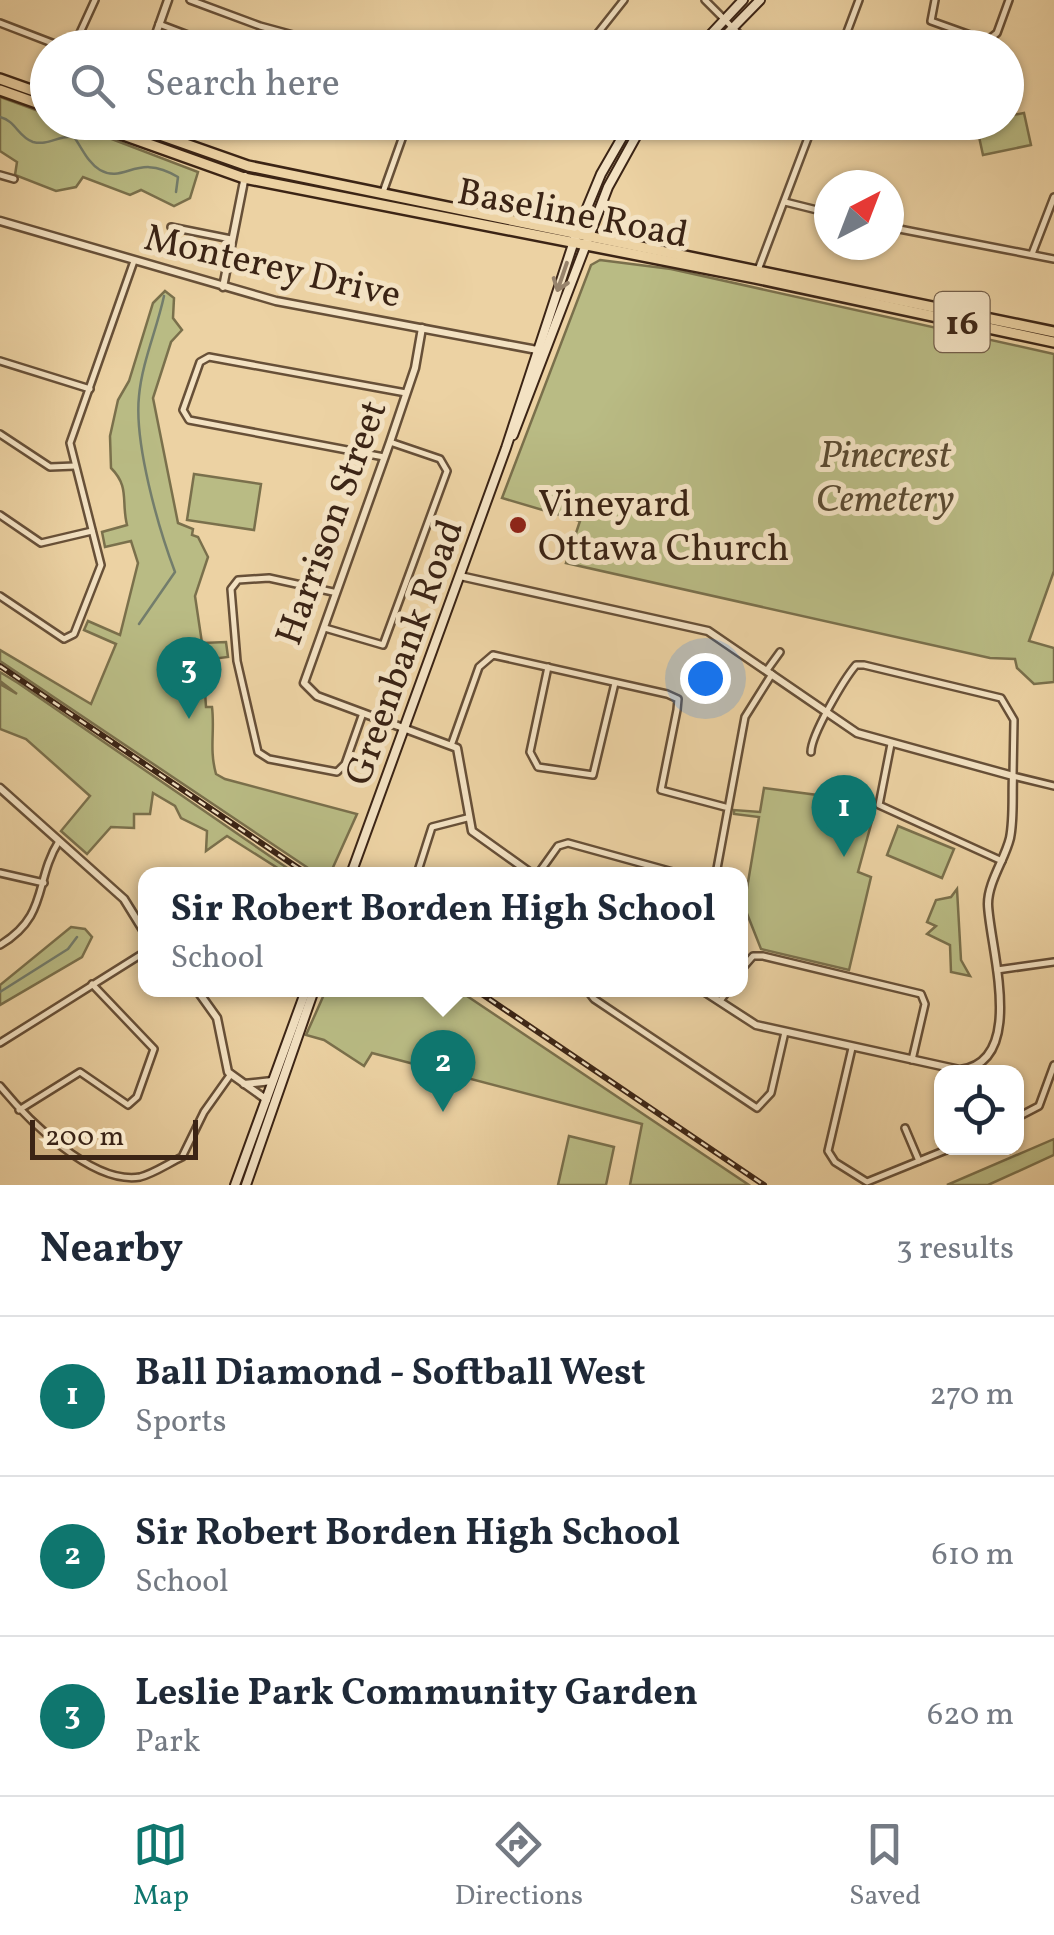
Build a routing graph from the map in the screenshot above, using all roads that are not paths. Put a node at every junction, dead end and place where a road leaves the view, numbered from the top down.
1 (95, 0) edge
2 (168, 0) edge
3 (190, 0) edge
4 (624, 0) edge
5 (704, 0) edge
6 (743, 0) edge
7 (760, 0) edge
8 (859, 0) edge
9 (935, 0) edge
10 (1009, 0) edge
11 (725, 19) junction
12 (0, 23) edge
13 (159, 24) junction
14 (733, 28) joint
15 (79, 30) edge
16 (157, 30) edge
17 (175, 30) edge
18 (278, 30) edge
19 (600, 30) edge
20 (715, 30) edge
21 (848, 30) edge
22 (955, 30) edge
23 (998, 30) edge
24 (30, 34) edge
25 (0, 78) edge
26 (30, 89) edge
27 (0, 90) edge
28 (30, 101) edge
29 (137, 140) edge
30 (174, 140) edge
31 (402, 140) edge
32 (620, 140) edge
33 (633, 140) edge
34 (808, 140) edge
35 (248, 166) junction
36 (0, 175) edge
37 (244, 178) junction
38 (14, 179) dead end
39 (1054, 197) edge
40 (381, 199) junction
41 (786, 202) junction
42 (814, 209) edge
43 (0, 220) edge
44 (171, 227) dead end
45 (904, 229) edge
46 (577, 232) junction
47 (590, 234) junction
48 (232, 240) junction
49 (573, 244) junction
50 (585, 247) junction
51 (1032, 254) junction
52 (1054, 259) edge
53 (134, 260) junction
54 (757, 273) junction
55 (222, 287) junction
56 (422, 328) junction
57 (1054, 332) edge
58 (1054, 342) edge
59 (536, 350) junction
60 (0, 361) edge
61 (90, 388) junction
62 (406, 393) junction
63 (0, 434) edge
64 (390, 442) junction
65 (506, 448) junction
66 (384, 457) junction
67 (74, 466) junction
68 (0, 515) edge
69 (92, 531) junction
70 (460, 576) junction
71 (334, 592) junction
72 (0, 596) edge
73 (322, 626) junction
74 (780, 652) dead end
75 (548, 667) junction
76 (769, 672) junction
77 (615, 683) junction
78 (363, 712) junction
79 (828, 713) junction
80 (405, 727) junction
81 (452, 743) junction
82 (891, 744) junction
83 (812, 752) dead end
84 (1012, 776) junction
85 (1054, 786) edge
86 (0, 788) edge
87 (725, 807) junction
88 (466, 818) junction
89 (60, 842) junction
90 (1002, 860) junction
91 (354, 867) edge
92 (420, 867) edge
93 (524, 867) edge
94 (541, 867) edge
95 (654, 867) edge
96 (718, 867) edge
97 (0, 873) edge
98 (44, 884) junction
99 (138, 921) edge
100 (0, 945) edge
101 (138, 957) edge
102 (748, 961) edge
103 (1054, 962) edge
104 (998, 970) junction
105 (92, 984) junction
106 (204, 997) edge
107 (303, 997) edge
108 (312, 997) edge
109 (592, 997) edge
110 (712, 997) edge
111 (723, 997) edge
112 (720, 1002) junction
113 (785, 1032) junction
114 (0, 1043) edge
115 (852, 1048) junction
116 (912, 1060) junction
117 (1054, 1065) edge
118 (230, 1074) junction
119 (272, 1080) junction
120 (242, 1084) junction
121 (0, 1086) edge
122 (265, 1099) junction
123 (274, 1106) junction
124 (19, 1110) junction
125 (1024, 1114) edge
126 (905, 1128) dead end
127 (934, 1155) edge
128 (919, 1162) junction
129 (234, 1185) edge
130 (246, 1185) edge

1 - 15 street
2 - 13 street
3 - 18 street
4 - 19 street
5 - 11 street
6 - 11 main road
7 - 14 main road
8 - 21 street
9 - 22 street
10 - 23 street
11 - 14 street
11 - 20 main road
12 - 24 street
13 - 16 street
13 - 17 street
25 - 26 main road
27 - 28 main road
29 - 37 main road, Baseline Road / 16
30 - 35 main road, Baseline Road / 16
31 - 40 street
32 - 46 main road, Greenbank Road
33 - 47 main road, Greenbank Road
34 - 41 street
35 - 37 street
35 - 40 main road, Baseline Road / 16
36 - 38 street
37 - 40 main road, Baseline Road / 16
37 - 48 street
39 - 51 street
40 - 46 main road, Baseline Road / 16
40 - 49 main road, Baseline Road / 16
41 - 42 street
41 - 54 street
43 - 53 street, Monterey Drive
44 - 48 street
45 - 51 street
46 - 47 main road, Baseline Road / 16
46 - 49 main road, Greenbank Road
47 - 50 main road, Greenbank Road
47 - 54 main road, Baseline Road / 16
48 - 55 street
49 - 50 main road, Baseline Road / 16
49 -> 59 main road, Greenbank Road
50 - 54 main road, Baseline Road / 16
50 - 65 main road, Greenbank Road
51 - 52 street
53 - 55 street, Monterey Drive
53 - 61 street
54 - 57 main road, Baseline Road / 16
54 - 58 main road, Baseline Road / 16
55 - 56 street, Monterey Drive
56 - 59 street, Monterey Drive
56 - 62 street, Harrison Street
59 - 65 main road, Greenbank Road
60 - 61 street
61 - 67 street
62 - 64 street, Harrison Street
62 - 66 street
63 - 67 street
64 - 66 street, Harrison Street
64 - 73 street
65 - 70 main road, Greenbank Road
66 - 71 street, Harrison Street
67 - 69 street
68 - 69 street
69 - 72 street
70 - 76 street
70 - 80 main road, Greenbank Road
71 - 73 street, Harrison Street
71 - 78 street
73 - 78 street, Harrison Street
74 - 76 street
75 - 77 street
75 - 77 street
75 - 81 street
76 - 79 street
76 - 87 street
77 - 87 street
78 - 80 street, Harrison Street
79 - 82 street
79 - 83 street
79 - 84 street
80 - 81 street, Harrison Street
80 - 91 main road, Greenbank Road
81 - 88 street
82 - 84 street
82 - 90 street
84 - 85 street
84 - 90 street
86 - 89 street
87 - 96 street
88 - 92 street
88 - 93 street
89 - 98 street
89 - 99 street
90 - 104 street
94 - 95 street
97 - 98 street
98 - 100 street
101 - 105 street
102 - 116 street
103 - 104 street
104 - 116 street
105 - 114 street
105 - 124 street
106 - 118 street
107 - 119 main road
108 - 123 main road
109 - 113 street
110 - 112 street
111 - 112 street
112 - 113 street
113 - 115 street
115 - 116 street
115 - 128 street
117 - 125 street
118 - 120 street
118 - 124 street
119 - 120 street
119 - 122 main road
120 - 122 street
121 - 124 street
122 - 123 street
122 - 129 main road
123 - 130 main road
126 - 128 street
127 - 128 street

